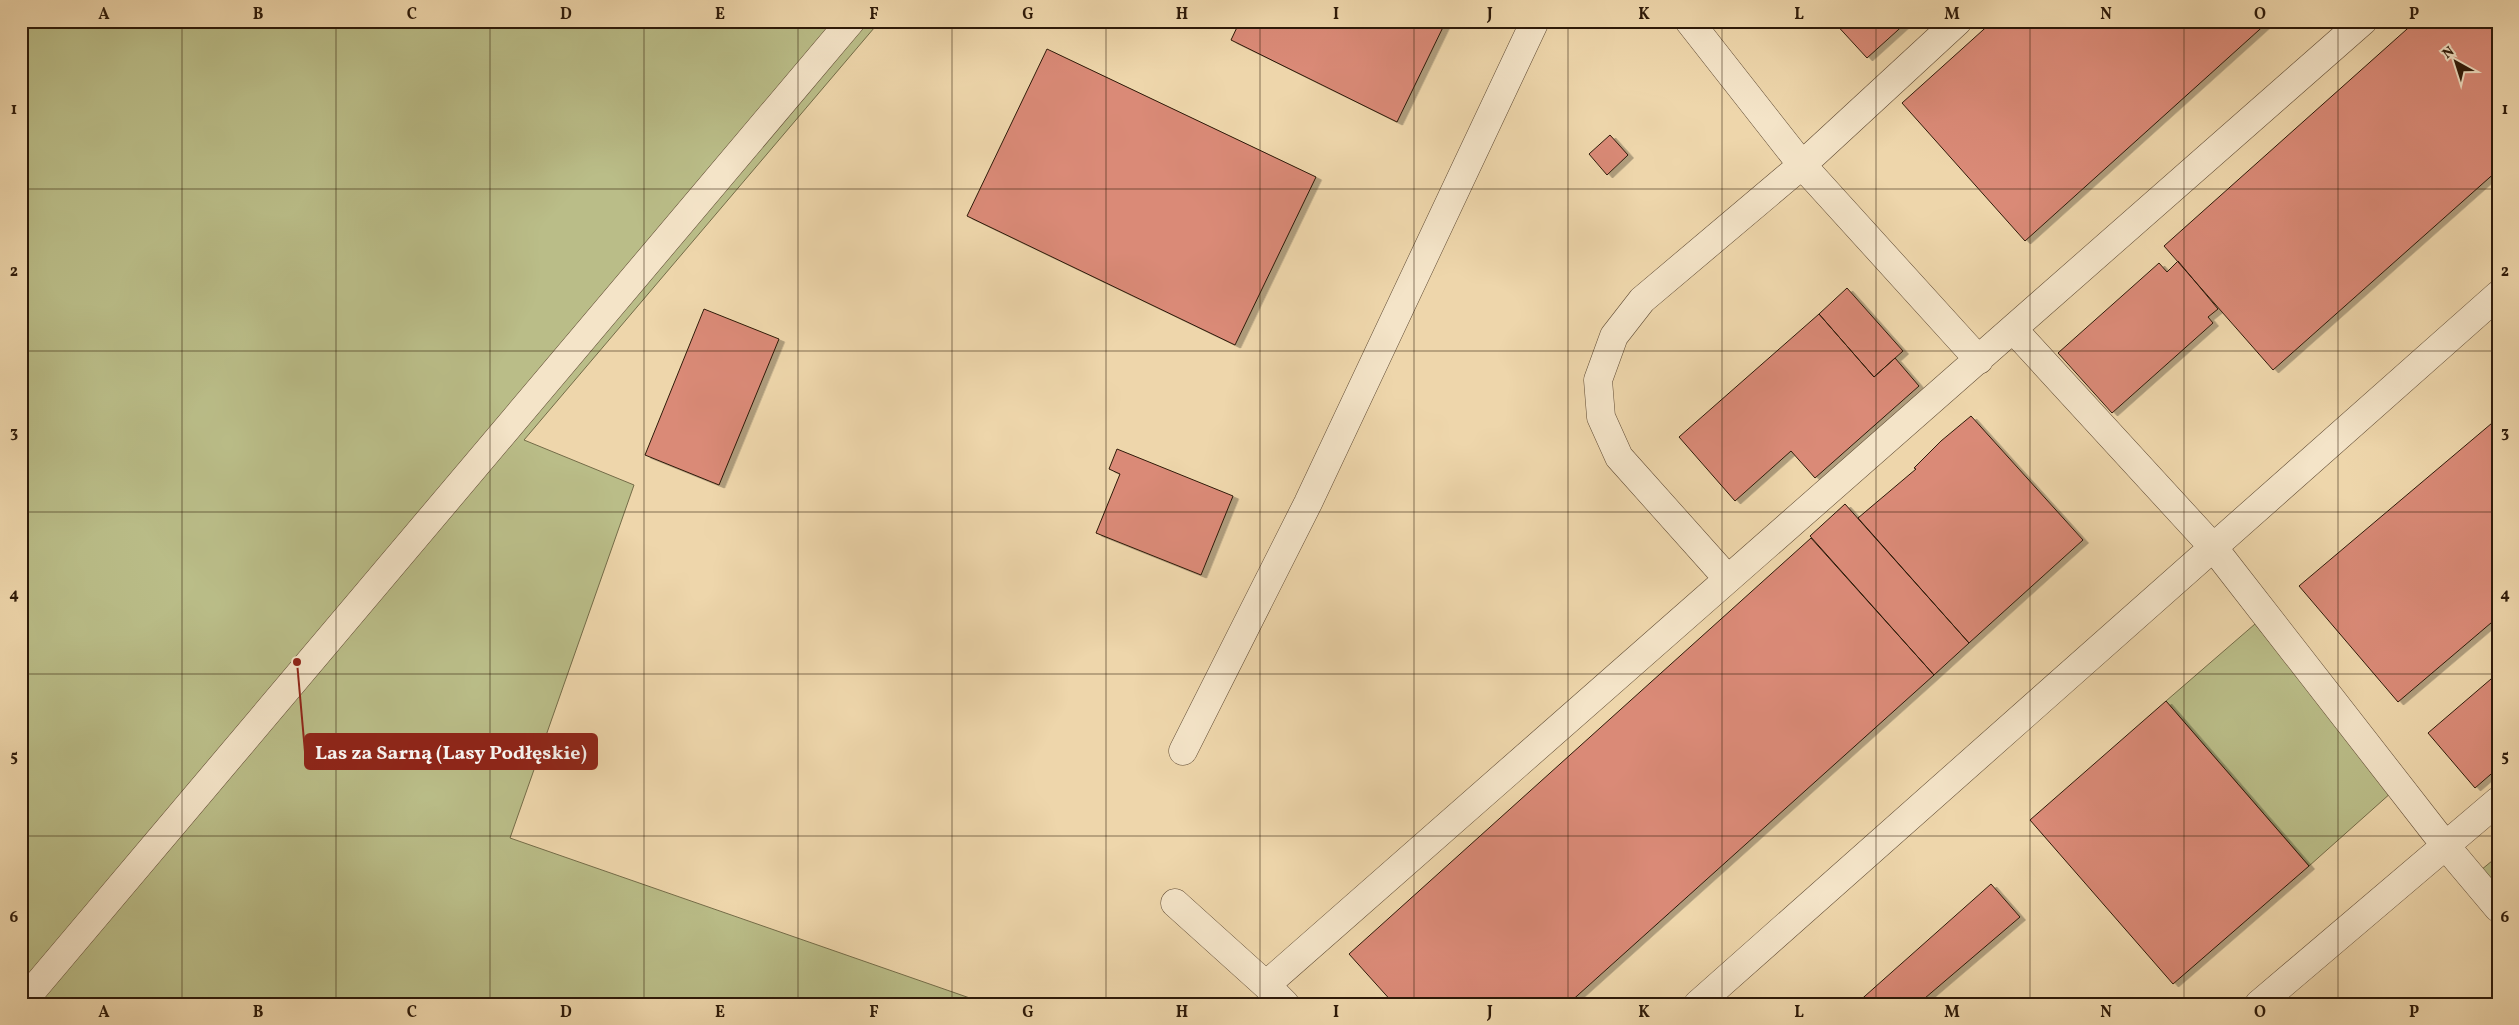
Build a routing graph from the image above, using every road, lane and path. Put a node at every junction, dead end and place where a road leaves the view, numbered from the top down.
1 (852, 21) edge
2 (1535, 21) edge
3 (1689, 21) edge
4 (1958, 21) edge
5 (2363, 21) edge
6 (1802, 165) junction
7 (2498, 295) edge
8 (2013, 329) junction
9 (1979, 360) junction
10 (2213, 547) junction
11 (1728, 579) junction
12 (1183, 750) dead end
13 (2498, 801) edge
14 (2445, 845) junction
15 (1175, 903) dead end
16 (2498, 908) edge
17 (1275, 994) edge
18 (21, 1004) edge
19 (1698, 1004) edge
20 (2259, 1004) edge

1 - 18 lane
2 - 12 lane
3 - 6 lane
4 - 6 lane
5 - 8 lane
6 - 9 lane
6 - 11 lane
7 - 10 lane
8 - 9 lane
8 - 10 lane
9 - 11 lane
10 - 14 lane
10 - 19 lane
11 - 17 lane
13 - 14 lane
14 - 16 lane
14 - 20 lane
15 - 17 lane

